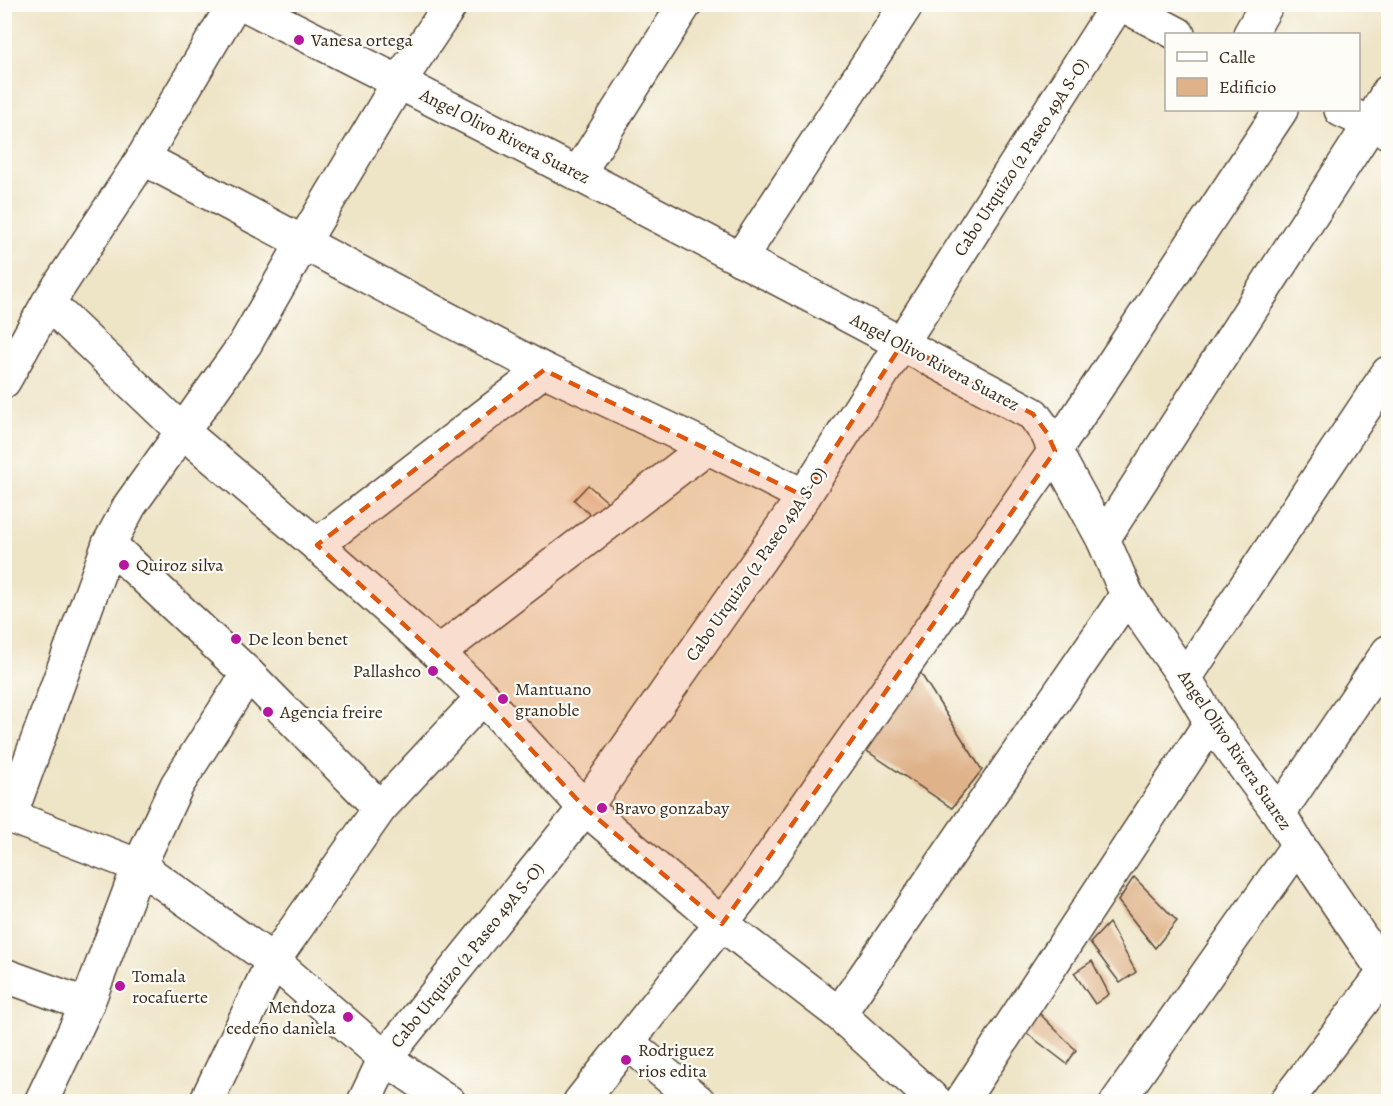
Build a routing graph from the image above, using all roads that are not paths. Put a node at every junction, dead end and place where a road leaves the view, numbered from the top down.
1 (234, 4) edge
2 (244, 4) edge
3 (451, 4) edge
4 (685, 4) edge
5 (907, 4) edge
6 (1120, 4) edge
7 (1267, 4) edge
8 (1176, 33) edge
9 (1251, 33) edge
10 (399, 82) junction
11 (1389, 92) edge
12 (1280, 111) edge
13 (1343, 111) edge
14 (1380, 127) edge
15 (143, 158) junction
16 (578, 174) junction
17 (304, 241) junction
18 (740, 259) junction
19 (48, 303) junction
20 (902, 344) junction
21 (544, 370) junction
22 (1389, 373) edge
23 (4, 381) edge
24 (183, 432) junction
25 (707, 447) junction
26 (1055, 451) junction
27 (804, 496) junction
28 (1102, 539) junction
29 (109, 544) junction
30 (317, 545) junction
31 (1127, 595) junction
32 (1389, 652) edge
33 (438, 653) junction
34 (248, 674) junction
35 (1185, 678) junction
36 (483, 697) junction
37 (1211, 722) junction
38 (380, 808) junction
39 (585, 808) junction
40 (1279, 813) junction
41 (7, 815) edge
42 (1298, 845) junction
43 (139, 866) junction
44 (722, 924) junction
45 (273, 961) junction
46 (1388, 972) edge
47 (4, 975) edge
48 (87, 1005) junction
49 (839, 1014) junction
50 (627, 1042) junction
51 (385, 1058) junction
52 (41, 1101) edge
53 (206, 1101) edge
54 (364, 1101) edge
55 (448, 1101) edge
56 (580, 1101) edge
57 (699, 1101) edge
58 (936, 1101) edge
59 (961, 1101) edge
60 (1117, 1101) edge
61 (1286, 1101) edge

1 - 15 street
2 - 10 street, Angel Olivo Rivera Suarez
3 - 10 street
4 - 16 street
5 - 18 street
6 - 8 street
6 - 20 street, Cabo Urquizo (2 Paseo 49A S-O)
7 - 9 street
10 - 16 street, Angel Olivo Rivera Suarez
10 - 17 street
11 - 14 street
12 - 26 street
13 - 14 street
14 - 28 street
15 - 17 street
15 - 19 street
16 - 18 street, Angel Olivo Rivera Suarez
17 - 21 street
17 - 24 street
18 - 20 street, Angel Olivo Rivera Suarez
19 - 23 street
19 - 24 street
20 - 26 street, Angel Olivo Rivera Suarez
20 - 27 street, Cabo Urquizo (2 Paseo 49A S-O)
21 - 25 street
21 - 30 street
22 - 35 street
24 - 29 street
24 - 30 street
25 - 27 street
25 - 33 street
26 - 28 street, Angel Olivo Rivera Suarez
26 - 44 street
27 - 39 street, Cabo Urquizo (2 Paseo 49A S-O)
28 - 31 street, Angel Olivo Rivera Suarez
29 - 34 street
29 - 41 street
30 - 33 street
31 - 35 street, Angel Olivo Rivera Suarez
31 - 49 street
32 - 40 street
33 - 36 street
34 - 38 street
34 - 43 street
35 - 37 street, Angel Olivo Rivera Suarez
36 - 38 street
36 - 39 street
37 - 40 street, Angel Olivo Rivera Suarez
37 - 59 street
38 - 45 street
39 - 44 street
39 - 51 street, Cabo Urquizo (2 Paseo 49A S-O)
40 - 42 street, Angel Olivo Rivera Suarez
41 - 43 street
42 - 46 street, Angel Olivo Rivera Suarez
42 - 60 street
43 - 45 street
43 - 48 street
44 - 49 street
44 - 50 street
45 - 51 street
45 - 53 street
46 - 61 street
47 - 48 street
48 - 52 street
49 - 58 street
50 - 56 street
50 - 57 street
51 - 54 street, Cabo Urquizo (2 Paseo 49A S-O)
51 - 55 street

